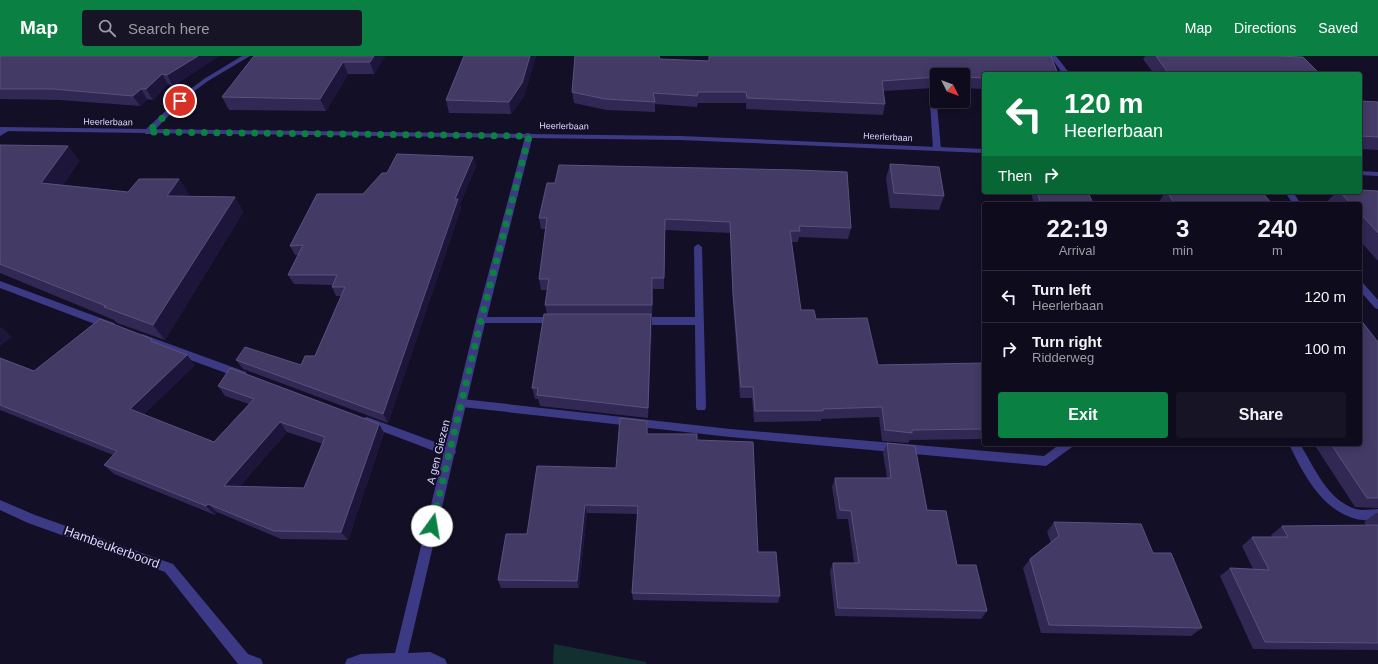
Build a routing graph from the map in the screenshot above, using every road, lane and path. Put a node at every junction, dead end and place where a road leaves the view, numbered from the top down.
1 (247, 56) edge
2 (1053, 56) edge
3 (1065, 72) edge
4 (933, 108) edge
5 (2, 131) edge
6 (148, 132) junction
7 (529, 136) junction
8 (937, 150) junction
9 (982, 151) edge
10 (1362, 173) edge
11 (1378, 174) edge
12 (698, 247) dead end
13 (0, 284) edge
14 (1362, 287) edge
15 (1378, 306) edge
16 (481, 320) junction
17 (566, 320) edge
18 (629, 321) edge
19 (699, 321) junction
20 (249, 377) edge
21 (462, 403) junction
22 (701, 407) dead end
23 (360, 419) edge
24 (1065, 446) edge
25 (1295, 446) edge
26 (450, 452) junction
27 (0, 505) edge
28 (1378, 514) edge
29 (400, 660) junction
30 (256, 664) edge
31 (352, 664) edge
32 (440, 664) edge

1 - 6 street
2 - 3 street
4 - 8 street
5 - 6 street, Heerlerbaan
6 - 7 street, Heerlerbaan
7 - 8 street, Heerlerbaan
7 - 16 street, A gen Giezen
8 - 9 street, Heerlerbaan
10 - 11 street
12 - 19 street
13 - 20 street
14 - 15 street
16 - 17 street
16 - 21 street, A gen Giezen
18 - 19 street
19 - 22 street
21 - 24 street
21 - 26 street, A gen Giezen
23 - 26 street
25 - 28 street
26 - 29 street, A gen Giezen
27 - 30 street, Hambeukerboord
29 - 31 street
29 - 32 street

